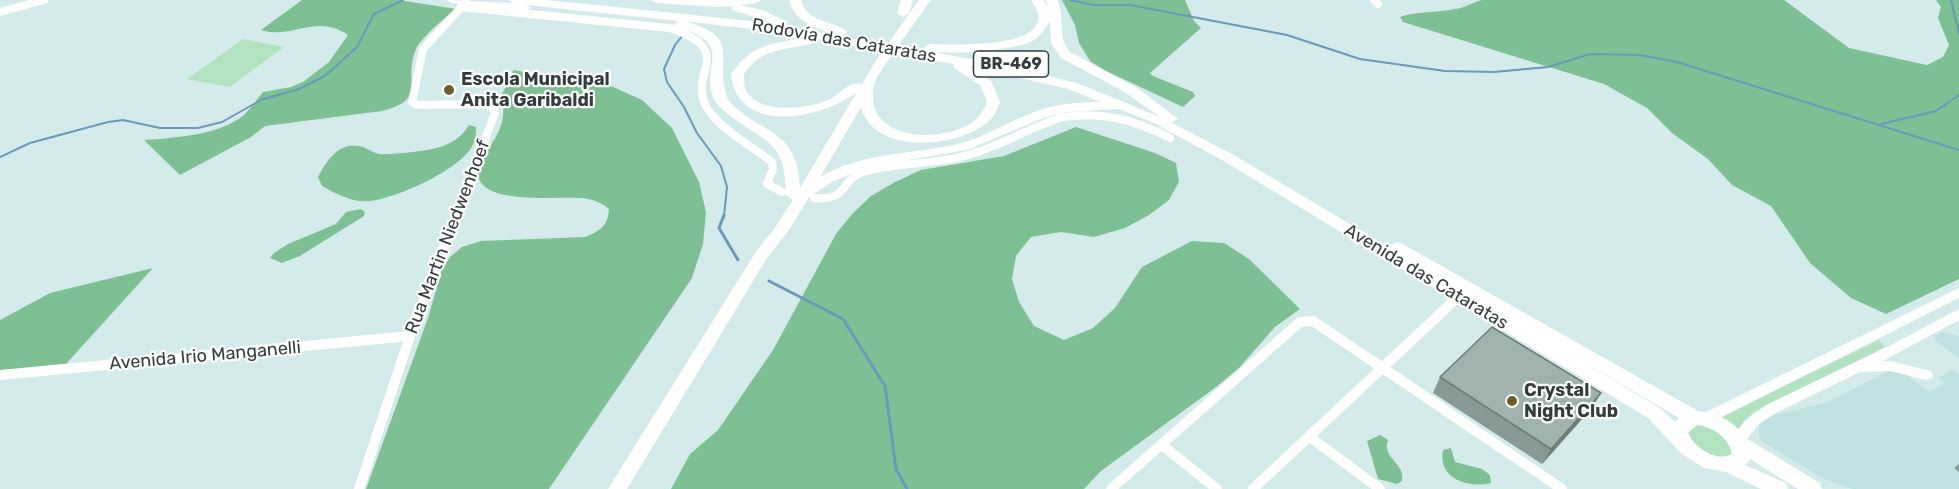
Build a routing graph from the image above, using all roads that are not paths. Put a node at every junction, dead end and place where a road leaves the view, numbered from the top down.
1 (44, 0) edge
2 (514, 0) edge
3 (575, 0) edge
4 (657, 0) edge
5 (665, 0) edge
6 (756, 0) edge
7 (795, 0) edge
8 (907, 0) edge
9 (914, 0) edge
10 (925, 0) edge
11 (934, 0) edge
12 (1037, 0) edge
13 (1051, 0) edge
14 (460, 3) edge
15 (718, 4) junction
16 (0, 12) edge
17 (908, 14) junction
18 (782, 22) junction
19 (849, 37) junction
20 (927, 48) junction
21 (912, 52) junction
22 (862, 87) junction
23 (1132, 109) junction
24 (1168, 127) junction
25 (797, 196) junction
26 (1959, 293) edge
27 (1458, 297) junction
28 (1916, 314) junction
29 (1959, 314) edge
30 (410, 336) junction
31 (1894, 350) junction
32 (1382, 368) junction
33 (1854, 369) junction
34 (0, 375) edge
35 (1926, 375) dead end
36 (1700, 419) junction
37 (1310, 437) junction
38 (1681, 440) junction
39 (1739, 442) junction
40 (1162, 445) junction
41 (1728, 465) junction
42 (1547, 485) edge
43 (359, 489) edge
44 (616, 489) edge
45 (1111, 489) edge
46 (1217, 489) edge
47 (1253, 489) edge
48 (1380, 489) edge
49 (1562, 489) edge
50 (1779, 489) edge
51 (1814, 489) edge

1 - 16 street
2 - 19 main road, Rodovía das Cataratas / BR-469
3 - 18 main road, Rodovía das Cataratas / BR-469
4 - 5 main road
5 - 15 main road
6 - 15 main road
7 - 19 main road
8 - 17 main road
9 - 17 main road
10 - 17 main road
11 - 17 main road
12 - 20 main road
13 - 24 main road
14 - 25 main road
14 - 25 street
14 - 30 street, Rua Martin Niedwenhoef
15 - 18 main road
17 - 22 main road
18 - 19 main road, Rodovía das Cataratas / BR-469
19 - 20 main road, Rodovía das Cataratas / BR-469
19 - 21 main road, Rodovía das Cataratas / BR-469
19 - 22 main road
20 - 24 main road, Rodovía das Cataratas / BR-469
21 - 22 main road
21 - 23 main road, Rodovía das Cataratas / BR-469
22 - 25 main road
23 - 24 main road, Rodovía das Cataratas / BR-469
23 - 25 main road
24 - 25 street
24 - 27 main road, Avenida das Cataratas
24 - 36 main road, Avenida das Cataratas
25 - 44 main road
26 - 28 street
27 - 32 street
27 - 38 main road, Avenida das Cataratas
28 - 31 street
28 - 36 street
29 - 31 street
30 - 34 street, Avenida Irio Manganelli
30 - 43 street, Rua Martin Niedwenhoef
31 - 33 street
32 - 37 street
32 - 40 street
32 - 42 street
33 - 35 street
33 - 39 street
36 - 38 main road
36 - 39 main road, Avenida das Cataratas
37 - 47 street
37 - 48 street
38 - 41 main road, Avenida das Cataratas
39 - 41 main road
39 - 51 main road
40 - 45 street
40 - 46 street
41 - 50 main road
42 - 49 street

